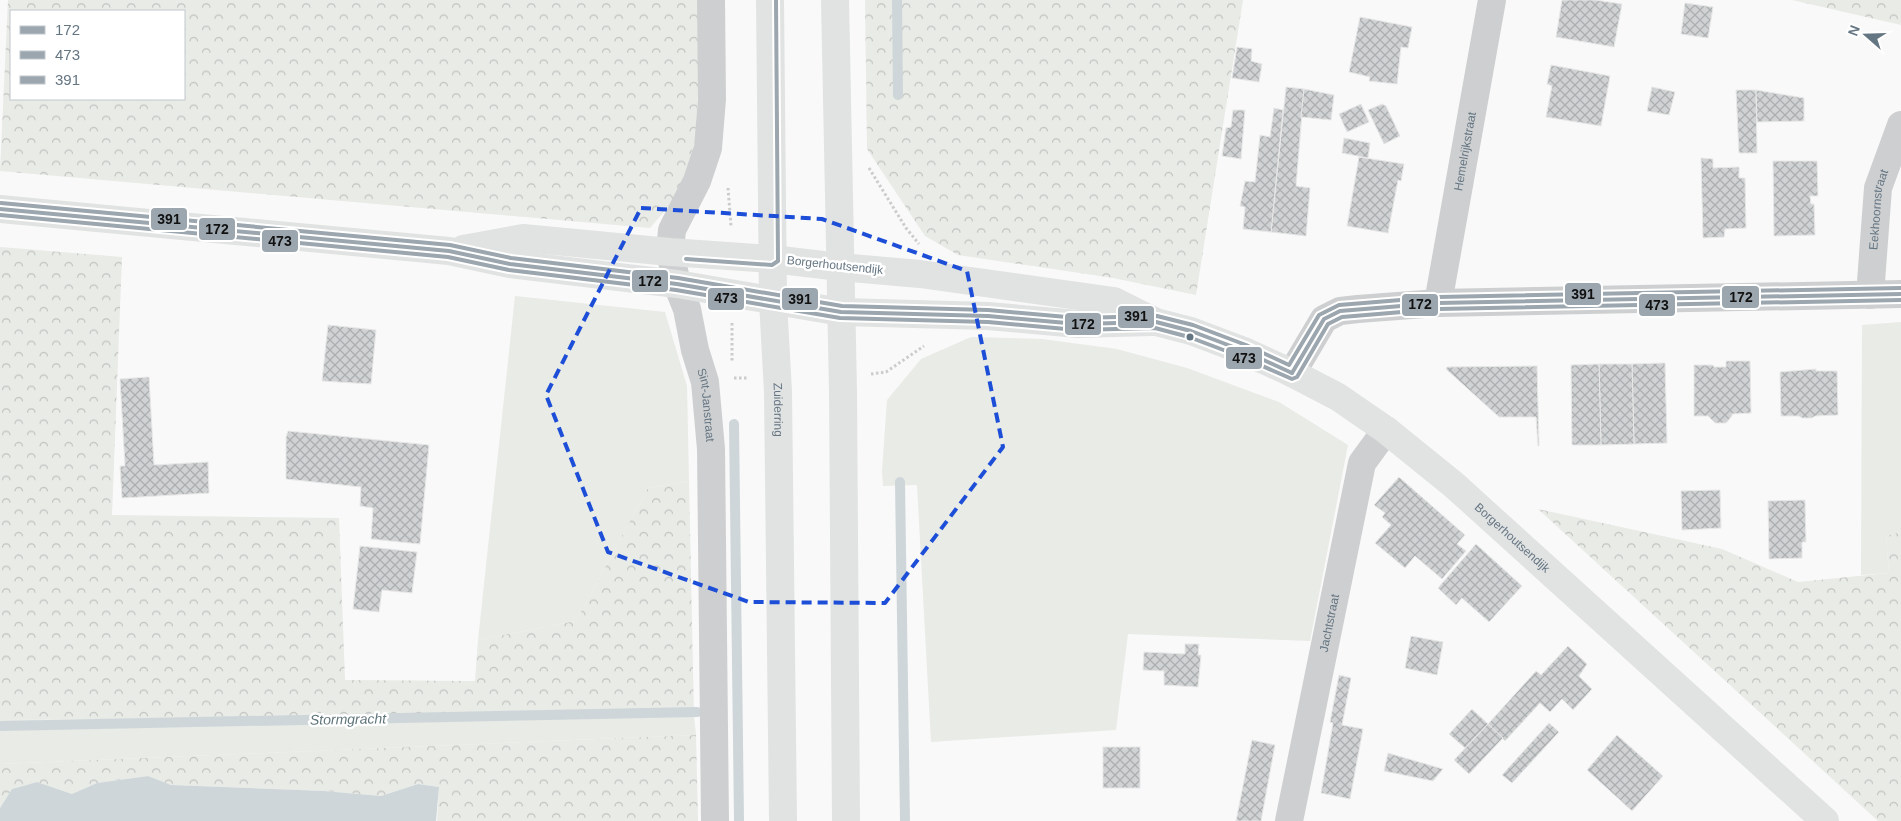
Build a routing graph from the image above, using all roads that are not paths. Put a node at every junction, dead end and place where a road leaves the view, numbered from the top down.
1 (711, 0) edge
2 (770, 0) edge
3 (835, 0) edge
4 (1492, 0) edge
5 (1901, 126) edge
6 (0, 209) edge
7 (449, 251) junction
8 (670, 252) junction
9 (772, 259) junction
10 (840, 267) junction
11 (677, 284) junction
12 (1901, 294) edge
13 (1870, 296) junction
14 (773, 301) junction
15 (1438, 303) junction
16 (841, 312) junction
17 (1156, 322) junction
18 (1292, 373) junction
19 (1386, 430) junction
20 (715, 821) edge
21 (784, 821) edge
22 (846, 821) edge
23 (1288, 821) edge
24 (1825, 821) edge

1 - 8 street, Sint-Janstraat
2 - 9 main road, Zuiderring
3 - 10 main road
4 - 15 street, Hemelrijkstraat
5 - 13 street, Eekhoornstraat
6 - 7 main road, Borgerhoutsendijk
7 - 8 main road, Borgerhoutsendijk
7 - 11 main road, Borgerhoutsendijk
8 - 9 main road, Borgerhoutsendijk
8 - 11 street, Sint-Janstraat
9 - 10 main road, Borgerhoutsendijk
9 - 14 main road, Zuiderring
10 - 16 main road
10 - 17 main road, Borgerhoutsendijk
11 - 14 main road, Borgerhoutsendijk
11 - 20 street, Sint-Janstraat
12 - 13 street
13 - 15 street
14 - 16 main road, Borgerhoutsendijk
14 - 21 main road, Zuiderring
15 - 18 street
16 - 17 main road, Borgerhoutsendijk
16 - 22 main road
17 - 18 main road, Borgerhoutsendijk
18 - 19 main road, Borgerhoutsendijk
19 - 23 street, Jachtstraat
19 - 24 main road, Borgerhoutsendijk

